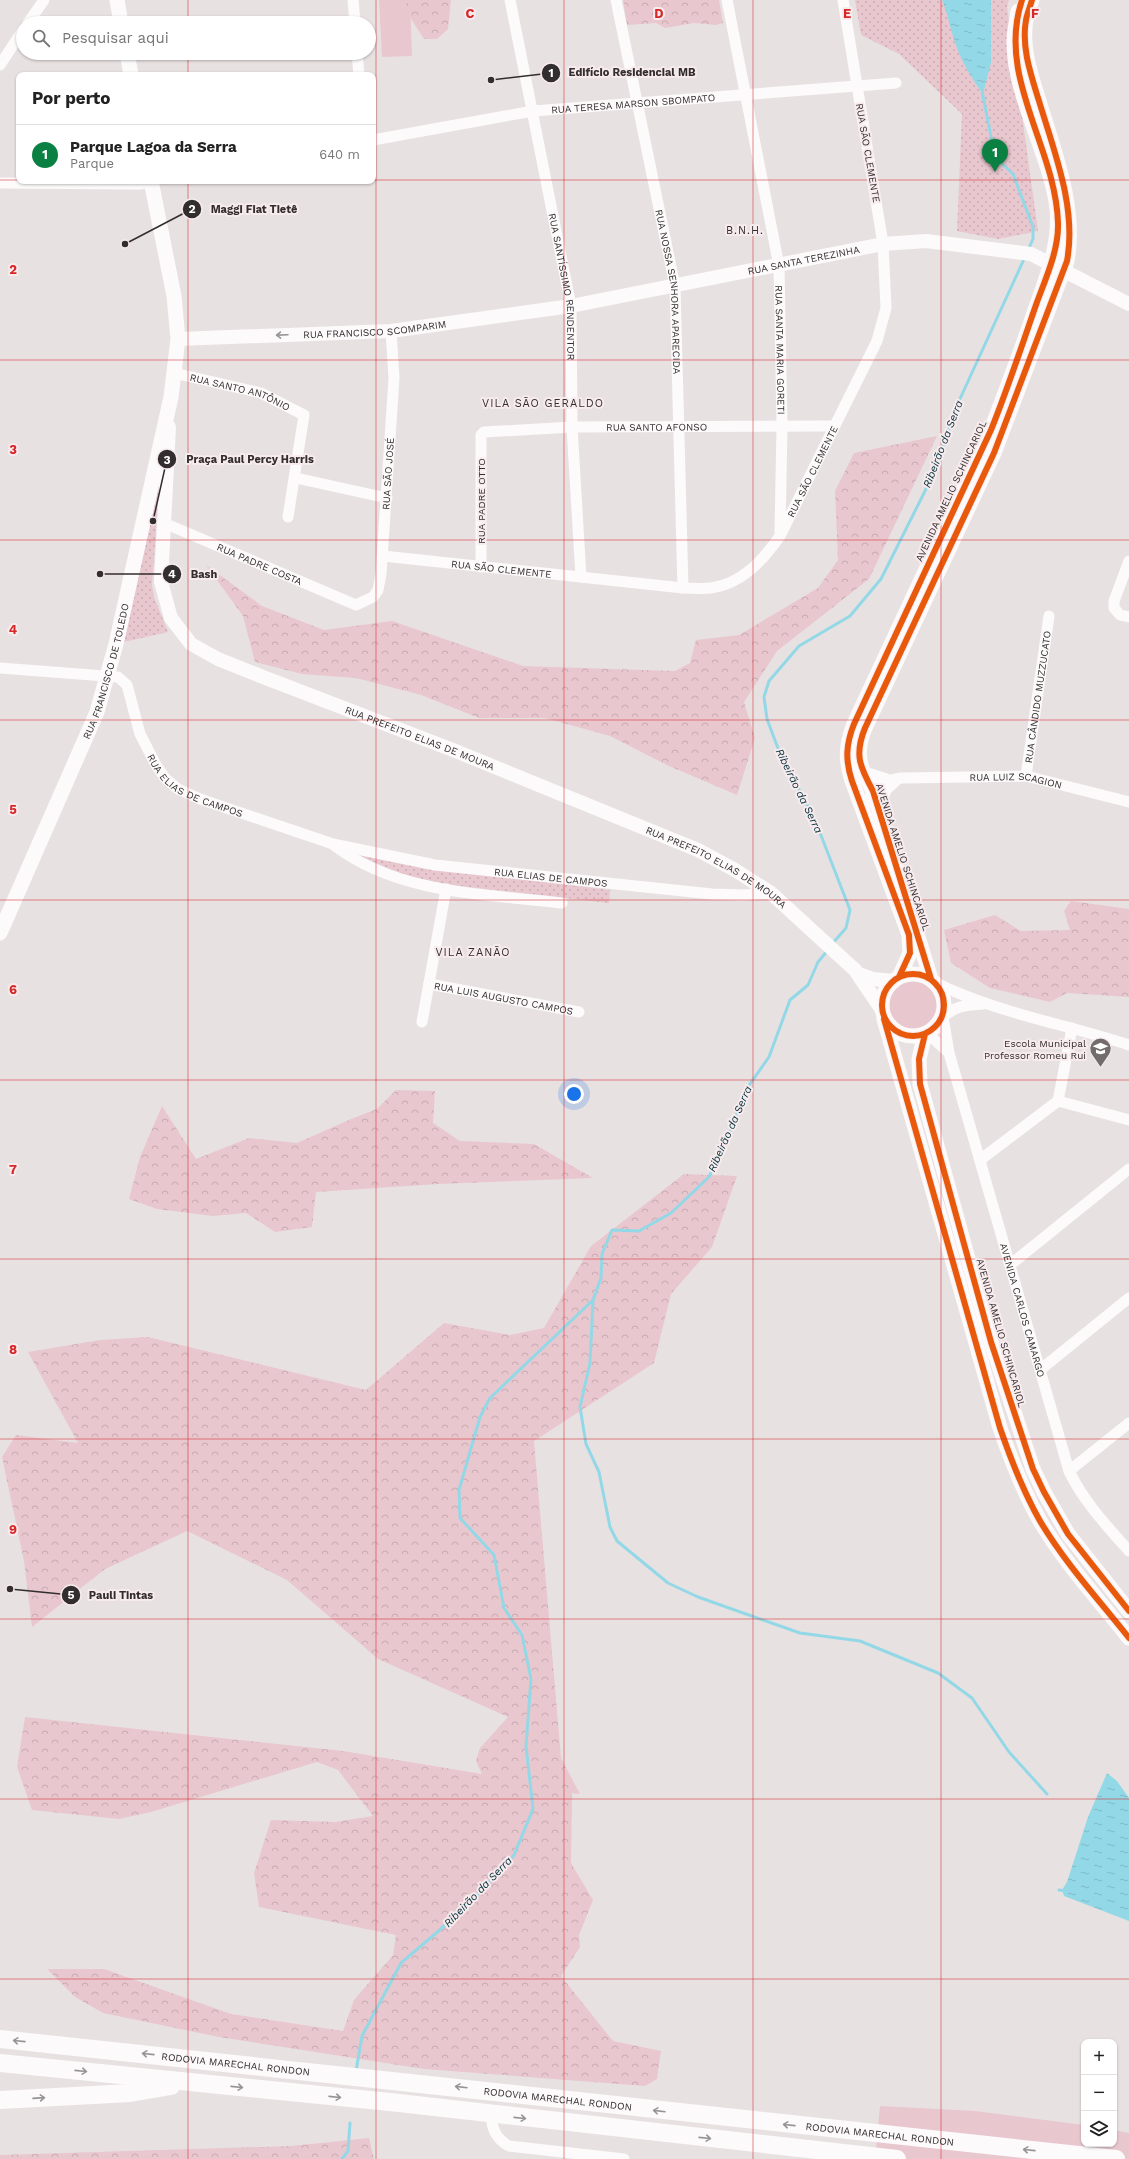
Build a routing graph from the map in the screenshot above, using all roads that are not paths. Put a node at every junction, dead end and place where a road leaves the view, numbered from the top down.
1 (44, 0) edge
2 (117, 0) edge
3 (353, 0) edge
4 (510, 0) edge
5 (616, 0) edge
6 (727, 0) edge
7 (842, 0) edge
8 (1022, 0) edge
9 (1032, 0) edge
10 (33, 16) edge
11 (120, 16) edge
12 (354, 16) edge
13 (16, 40) edge
14 (128, 60) edge
15 (358, 60) edge
16 (1, 61) edge
17 (130, 72) edge
18 (359, 72) edge
19 (896, 83) dead end
20 (857, 86) junction
21 (745, 95) junction
22 (637, 102) junction
23 (533, 111) junction
24 (376, 139) edge
25 (0, 183) edge
26 (16, 183) edge
27 (153, 184) edge
28 (883, 244) junction
29 (1038, 256) junction
30 (779, 266) junction
31 (1065, 266) junction
32 (675, 286) junction
33 (1129, 304) edge
34 (571, 306) junction
35 (391, 330) junction
36 (178, 339) junction
37 (174, 373) junction
38 (171, 397) junction
39 (782, 426) junction
40 (834, 426) junction
41 (677, 427) junction
42 (572, 428) junction
43 (481, 435) joint
44 (296, 478) junction
45 (387, 498) junction
46 (288, 517) dead end
47 (164, 523) junction
48 (780, 536) junction
49 (383, 556) junction
50 (1129, 561) edge
51 (481, 567) junction
52 (581, 577) junction
53 (683, 588) junction
54 (356, 605) joint
55 (1049, 616) dead end
56 (1129, 617) edge
57 (0, 668) edge
58 (108, 676) junction
59 (864, 774) junction
60 (1026, 776) junction
61 (901, 778) junction
62 (886, 781) junction
63 (873, 791) junction
64 (1129, 802) edge
65 (863, 811) junction
66 (879, 811) junction
67 (333, 844) junction
68 (446, 889) junction
69 (771, 893) junction
70 (562, 903) dead end
71 (1, 926) edge
72 (857, 972) junction
73 (896, 979) junction
74 (933, 981) junction
75 (429, 984) junction
76 (983, 1004) junction
77 (579, 1012) dead end
78 (883, 1014) junction
79 (943, 1016) junction
80 (422, 1022) dead end
81 (1072, 1028) junction
82 (926, 1034) junction
83 (1129, 1045) edge
84 (949, 1053) junction
85 (1058, 1101) junction
86 (1129, 1120) edge
87 (980, 1160) junction
88 (1129, 1168) edge
89 (1010, 1265) junction
90 (1129, 1298) edge
91 (1040, 1370) junction
92 (1129, 1423) edge
93 (1069, 1471) junction
94 (1129, 1550) edge
95 (1129, 1611) edge
96 (1129, 1638) edge
97 (0, 2039) edge
98 (0, 2063) edge
99 (198, 2082) junction
100 (0, 2100) edge
101 (491, 2115) junction
102 (624, 2159) edge
103 (897, 2159) edge
104 (1116, 2159) edge

1 - 10 street
2 - 11 main road
3 - 12 street
4 - 23 street, RUA SANTÍSSIMO RENDENTOR
5 - 22 street, RUA NOSSA SENHORA APARECIDA
6 - 21 street, RUA SANTA MARIA GORETI
7 - 20 street, RUA SÃO CLEMENTE
8 - 29 main road, AVENIDA AMELIO SCHINCARIOL
9 - 31 main road, AVENIDA AMELIO SCHINCARIOL
13 - 16 street
14 - 17 main road
15 - 18 street
19 - 20 street, RUA TERESA MARSON SBOMPATO
20 - 21 street, RUA TERESA MARSON SBOMPATO
20 - 28 street, RUA SÃO CLEMENTE
21 - 22 street, RUA TERESA MARSON SBOMPATO
21 - 30 street, RUA SANTA MARIA GORETI
22 - 23 street, RUA TERESA MARSON SBOMPATO
22 - 32 street, RUA NOSSA SENHORA APARECIDA
23 - 24 street, RUA TERESA MARSON SBOMPATO
23 - 34 street, RUA SANTÍSSIMO RENDENTOR
25 - 26 street
27 - 36 main road, RUA FRANCISCO DE TOLEDO
28 - 29 street, RUA SANTA TEREZINHA
28 - 30 street, RUA SANTA TEREZINHA
28 - 40 street, RUA SÃO CLEMENTE
29 - 31 street, RUA SANTA TEREZINHA
29 - 65 main road, AVENIDA AMELIO SCHINCARIOL
30 - 32 street, RUA SANTA TEREZINHA
30 - 39 street, RUA SANTA MARIA GORETI
31 - 33 street, RUA SANTA TEREZINHA
31 - 59 main road, AVENIDA AMELIO SCHINCARIOL
32 - 34 street, RUA SANTA TEREZINHA
32 - 41 street, RUA NOSSA SENHORA APARECIDA
34 - 35 street, RUA FRANCISCO SCOMPARIM
34 - 42 street, RUA SANTÍSSIMO RENDENTOR
35 -> 36 street, RUA FRANCISCO SCOMPARIM
35 - 45 street, RUA SÃO JOSÉ
36 - 37 main road, RUA FRANCISCO DE TOLEDO
37 - 38 main road, RUA FRANCISCO DE TOLEDO
37 - 44 street, RUA SANTO ANTÔNIO
38 - 47 street, RUA PREFEITO ELIAS DE MOURA
38 - 58 main road, RUA FRANCISCO DE TOLEDO
39 - 40 street, RUA SANTO AFONSO
39 - 41 street, RUA SANTO AFONSO
39 - 48 street, RUA SANTA MARIA GORETI
40 - 48 street, RUA SÃO CLEMENTE
41 - 42 street, RUA SANTO AFONSO
41 - 53 street, RUA NOSSA SENHORA APARECIDA
42 - 43 street, RUA SANTO AFONSO
42 - 52 street, RUA SANTÍSSIMO RENDENTOR
43 - 51 street, RUA PADRE OTTO
44 - 45 street
44 - 46 street
45 - 49 street, RUA SÃO JOSÉ
47 - 54 street, RUA PADRE COSTA
47 - 69 street, RUA PREFEITO ELIAS DE MOURA
48 - 53 street, RUA SÃO CLEMENTE
49 - 51 street, RUA SÃO CLEMENTE
49 - 54 street, RUA SÃO JOSÉ
50 - 56 street
51 - 52 street, RUA SÃO CLEMENTE
52 - 53 street, RUA SÃO CLEMENTE
55 - 60 street, RUA CÂNDIDO MUZZUCATO
57 - 58 street, RUA ELIAS DE CAMPOS
58 - 67 street, RUA ELIAS DE CAMPOS
58 - 71 main road, RUA FRANCISCO DE TOLEDO
59 - 62 main road
59 - 63 main road, AVENIDA AMELIO SCHINCARIOL
60 - 61 street, RUA LUIZ SCAGION
60 - 64 street, RUA LUIZ SCAGION
61 - 62 street, RUA LUIZ SCAGION
61 - 66 street
62 - 63 street
63 - 65 street
63 - 66 main road, AVENIDA AMELIO SCHINCARIOL
65 - 73 main road, AVENIDA AMELIO SCHINCARIOL
66 - 74 main road, AVENIDA AMELIO SCHINCARIOL
67 - 68 street, RUA ELIAS DE CAMPOS
67 - 69 street, RUA ELIAS DE CAMPOS
68 - 70 street, RUA ELIAS DE CAMPOS
68 - 75 street
69 - 72 street, RUA PREFEITO ELIAS DE MOURA
72 - 73 street, RUA PREFEITO ELIAS DE MOURA
72 - 78 street, RUA PREFEITO ELIAS DE MOURA
73 - 74 main road
73 - 78 main road, AVENIDA AMELIO SCHINCARIOL
74 - 76 street
74 - 79 main road, AVENIDA AMELIO SCHINCARIOL
75 - 77 street, RUA LUIS AUGUSTO CAMPOS
75 - 80 street
76 - 79 street
76 - 81 street
78 - 82 main road
78 - 96 main road, AVENIDA AMELIO SCHINCARIOL
79 - 82 main road
79 - 84 street, AVENIDA CARLOS CAMARGO
81 - 83 street
81 - 85 street
82 - 84 street
82 - 95 main road, AVENIDA AMELIO SCHINCARIOL
84 - 87 street, AVENIDA CARLOS CAMARGO
85 - 86 street
85 - 87 street
87 - 89 street, AVENIDA CARLOS CAMARGO
88 - 89 street
89 - 91 street, AVENIDA CARLOS CAMARGO
90 - 91 street
91 - 93 street, AVENIDA CARLOS CAMARGO
92 - 93 street
93 - 94 street, AVENIDA CARLOS CAMARGO
104 -> 97 highway, RODOVIA MARECHAL RONDON
98 -> 99 highway
100 -> 99 highway
99 -> 101 highway
101 - 102 street
101 -> 103 highway

